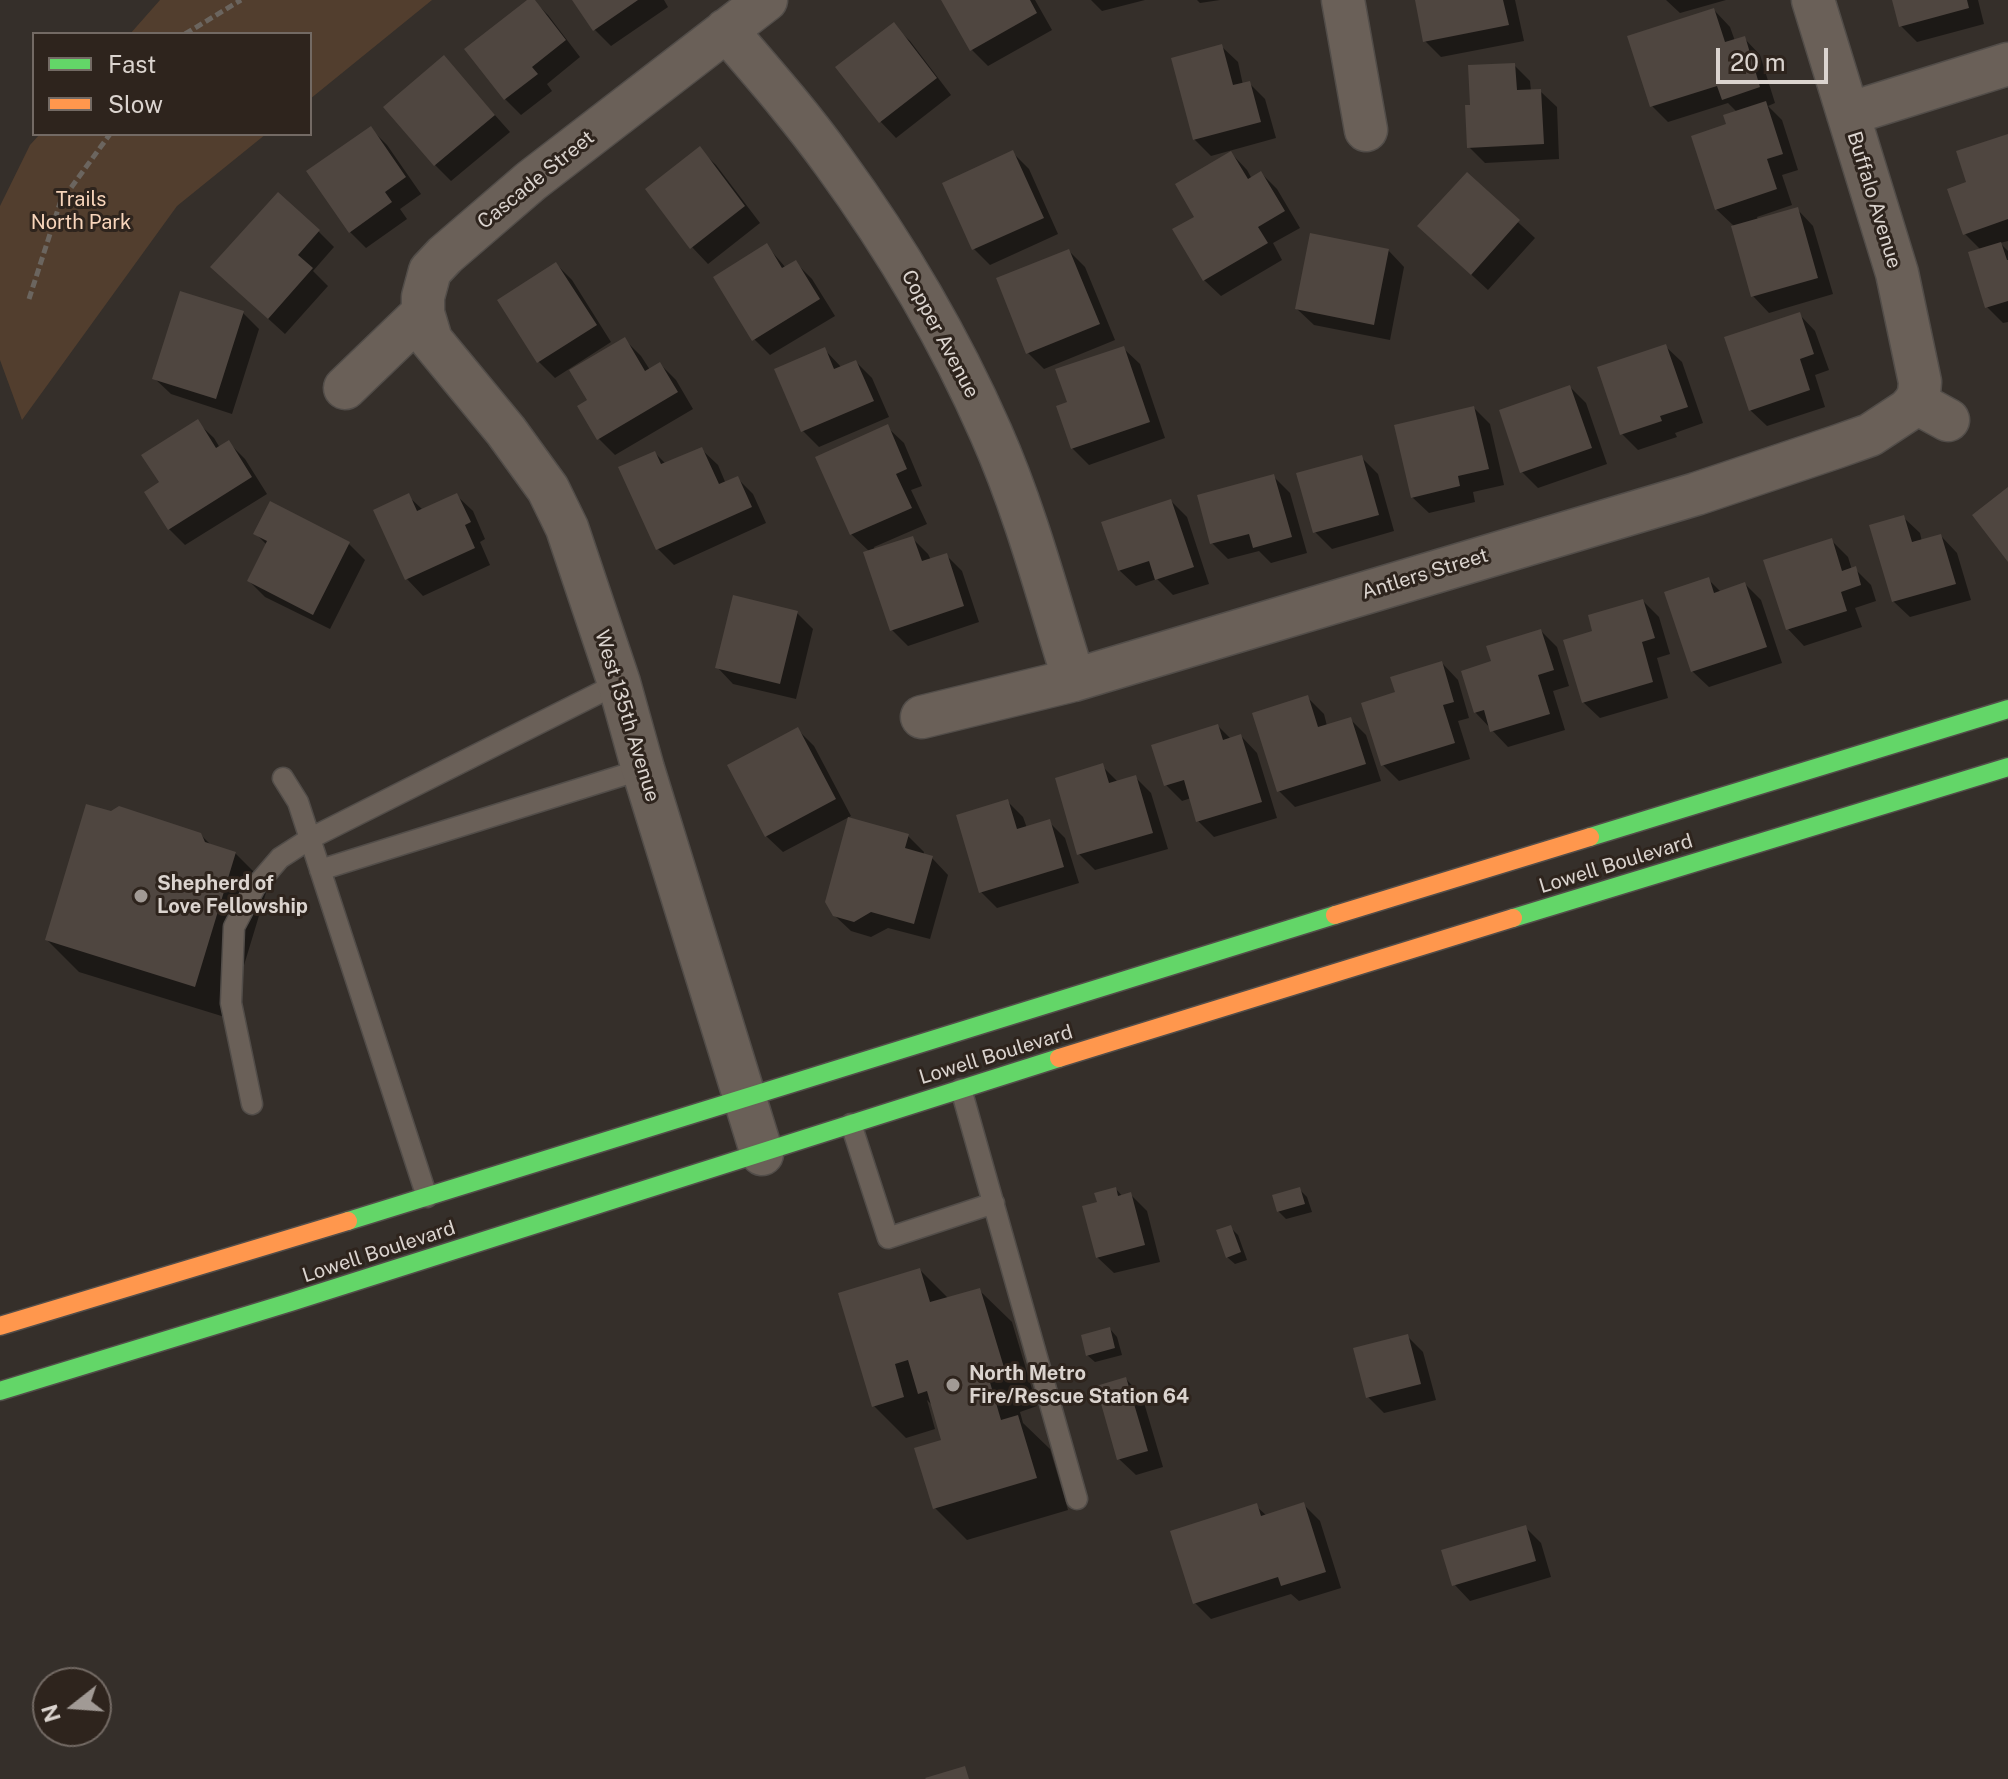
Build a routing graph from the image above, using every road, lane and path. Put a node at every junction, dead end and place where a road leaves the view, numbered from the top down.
1 (241, 0) edge
2 (766, 0) edge
3 (1343, 0) edge
4 (1813, 0) edge
5 (726, 30) junction
6 (188, 32) edge
7 (2008, 64) edge
8 (1848, 114) junction
9 (1366, 130) dead end
10 (109, 136) edge
11 (29, 299) dead end
12 (423, 313) junction
13 (345, 388) dead end
14 (1932, 411) joint
15 (1074, 680) junction
16 (619, 683) junction
17 (2008, 709) edge
18 (922, 717) dead end
19 (2008, 767) edge
20 (643, 769) junction
21 (283, 778) dead end
22 (311, 838) junction
23 (320, 870) junction
24 (961, 1089) junction
25 (744, 1098) junction
26 (252, 1104) dead end
27 (851, 1124) junction
28 (762, 1154) junction
29 (427, 1197) junction
30 (994, 1203) junction
31 (0, 1326) edge
32 (0, 1391) edge
33 (1077, 1499) dead end

1 - 6 path
2 - 5 street, Cascade Street
3 - 9 street
4 - 8 street, Buffalo Avenue
5 - 12 street, Cascade Street
5 - 15 street, Copper Avenue
7 - 8 street
8 - 14 street, Buffalo Avenue
10 - 11 path
12 - 13 street
12 - 16 street, West 135th Avenue
14 - 15 street, Antlers Street
15 - 18 street, Antlers Street
16 - 20 street, West 135th Avenue
16 - 22 lane
17 - 25 main road, Lowell Boulevard
19 - 24 main road, Lowell Boulevard
20 - 23 lane
20 - 25 street, West 135th Avenue
21 - 22 lane
22 - 23 lane
22 - 26 lane
23 - 29 lane
24 - 27 main road, Lowell Boulevard
24 - 30 lane
25 - 28 street, West 135th Avenue
25 - 29 main road, Lowell Boulevard
27 - 28 main road, Lowell Boulevard
27 - 30 lane
28 - 32 main road, Lowell Boulevard
29 - 31 main road, Lowell Boulevard
30 - 33 lane

